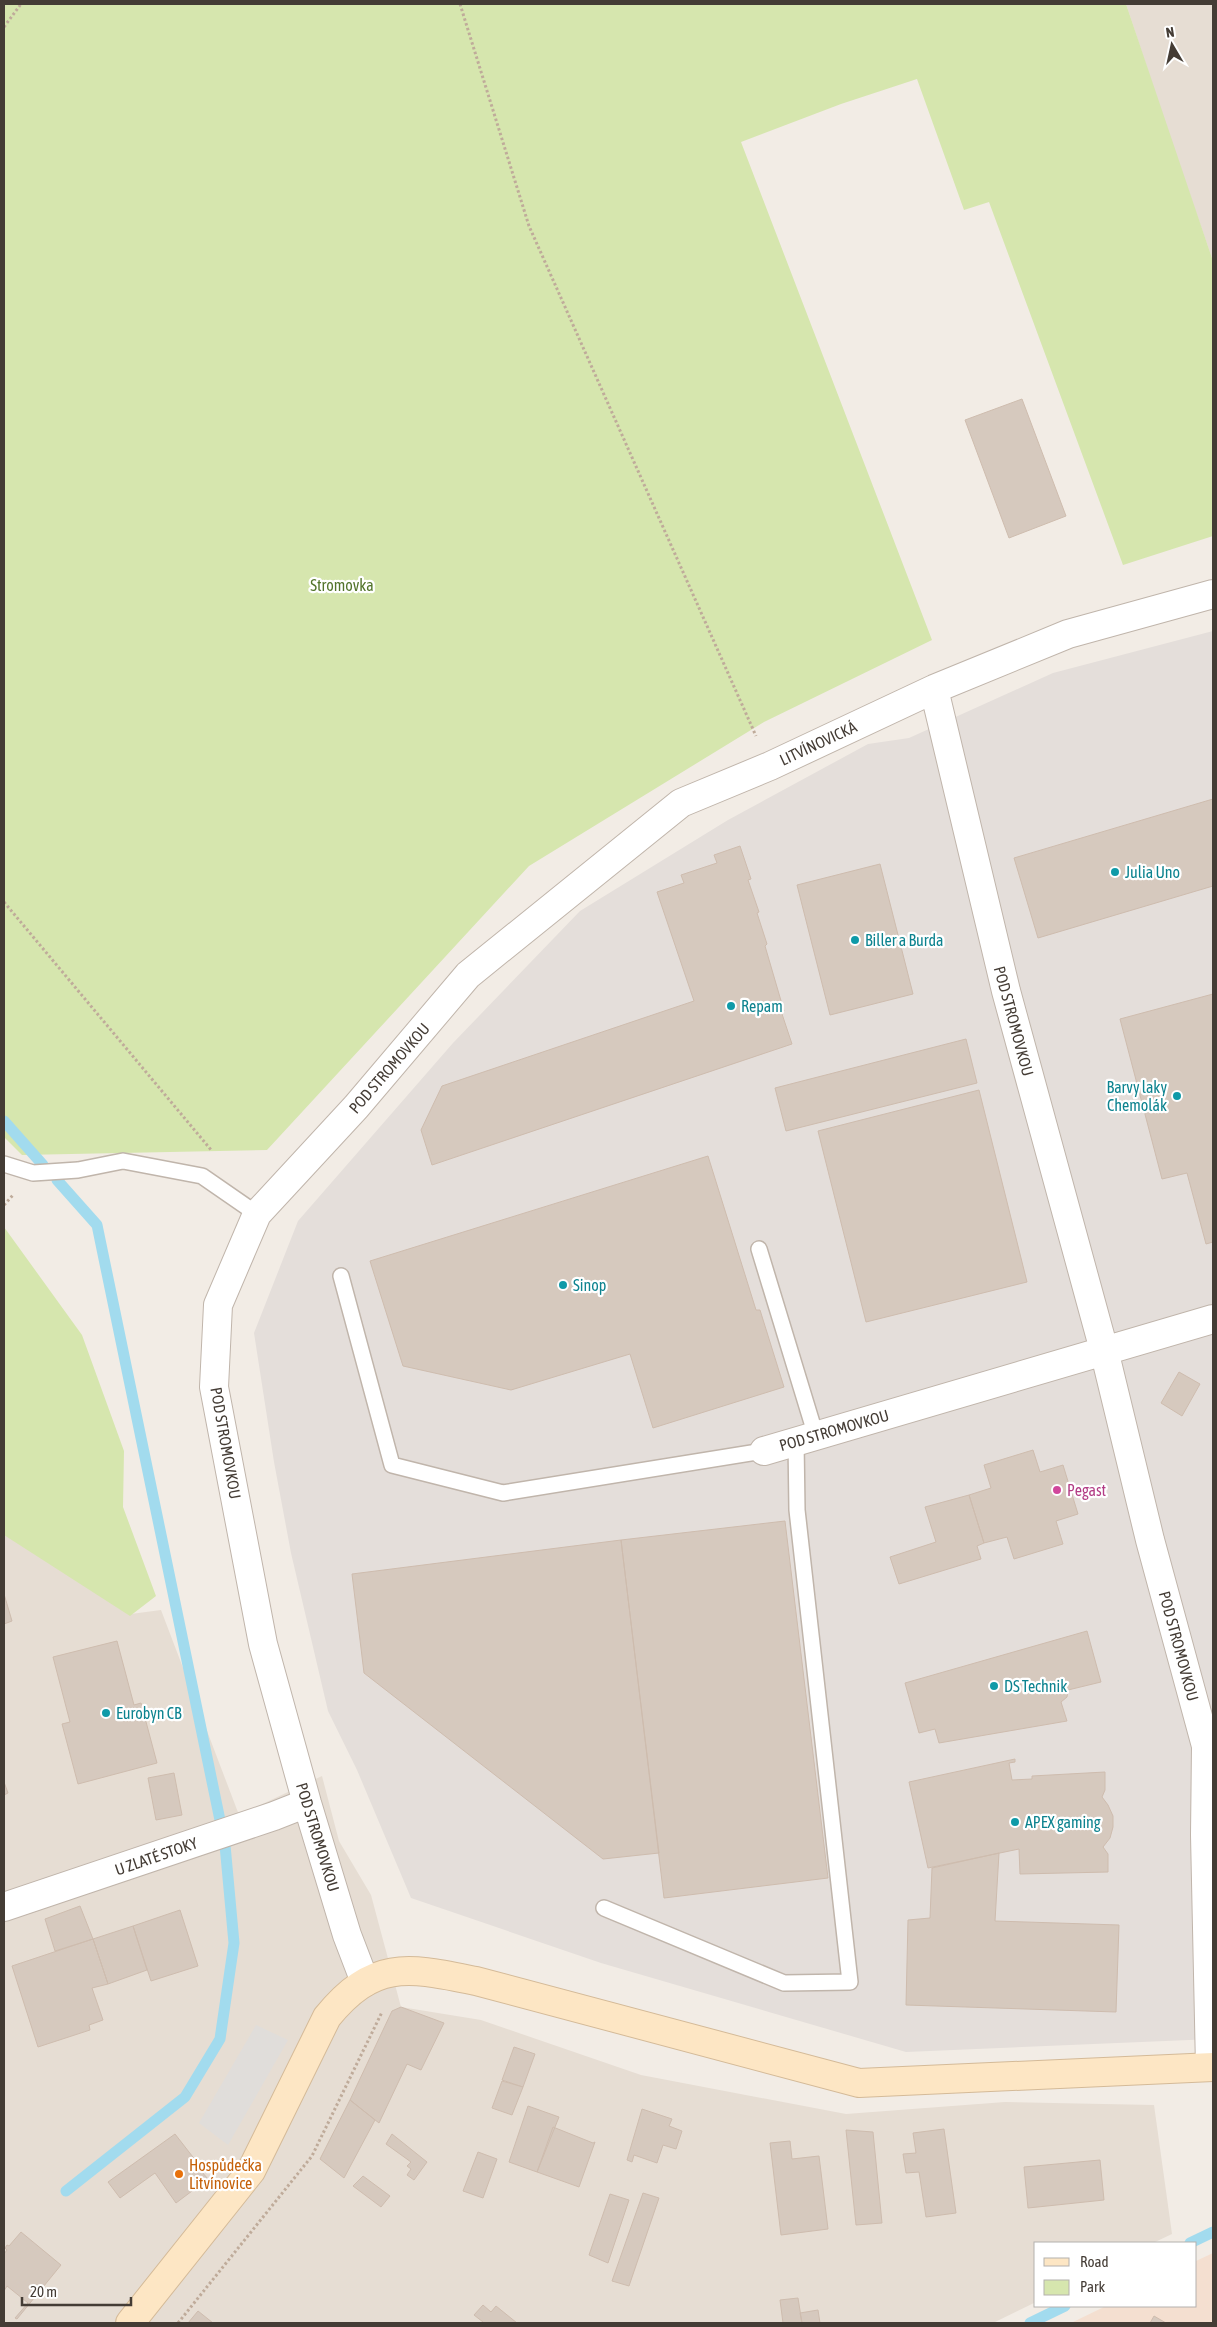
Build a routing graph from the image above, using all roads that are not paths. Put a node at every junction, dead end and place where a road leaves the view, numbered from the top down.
1 (1213, 594) edge
2 (934, 689) junction
3 (468, 976) joint
4 (4, 1164) edge
5 (257, 1214) junction
6 (759, 1249) dead end
7 (341, 1276) dead end
8 (1213, 1319) edge
9 (1104, 1350) junction
10 (806, 1439) junction
11 (764, 1451) joint
12 (307, 1803) junction
13 (1209, 1835) edge
14 (4, 1907) edge
15 (604, 1908) dead end
16 (365, 1982) junction
17 (1212, 2067) edge
18 (130, 2323) edge

1 - 2 street, LITVÍNOVICKÁ
2 - 3 street, LITVÍNOVICKÁ
2 - 9 street, POD STROMOVKOU
3 - 5 street, POD STROMOVKOU
4 - 5 lane
5 - 12 street, POD STROMOVKOU
6 - 10 lane
7 - 11 lane
8 - 9 street, POD STROMOVKOU
9 - 10 street, POD STROMOVKOU
9 - 13 street, POD STROMOVKOU
10 - 11 street, POD STROMOVKOU
10 - 15 lane
12 - 14 street, U ZLATÉ STOKY
12 - 16 street, POD STROMOVKOU
13 - 17 street, POD STROMOVKOU
16 - 17 street
16 - 18 street

